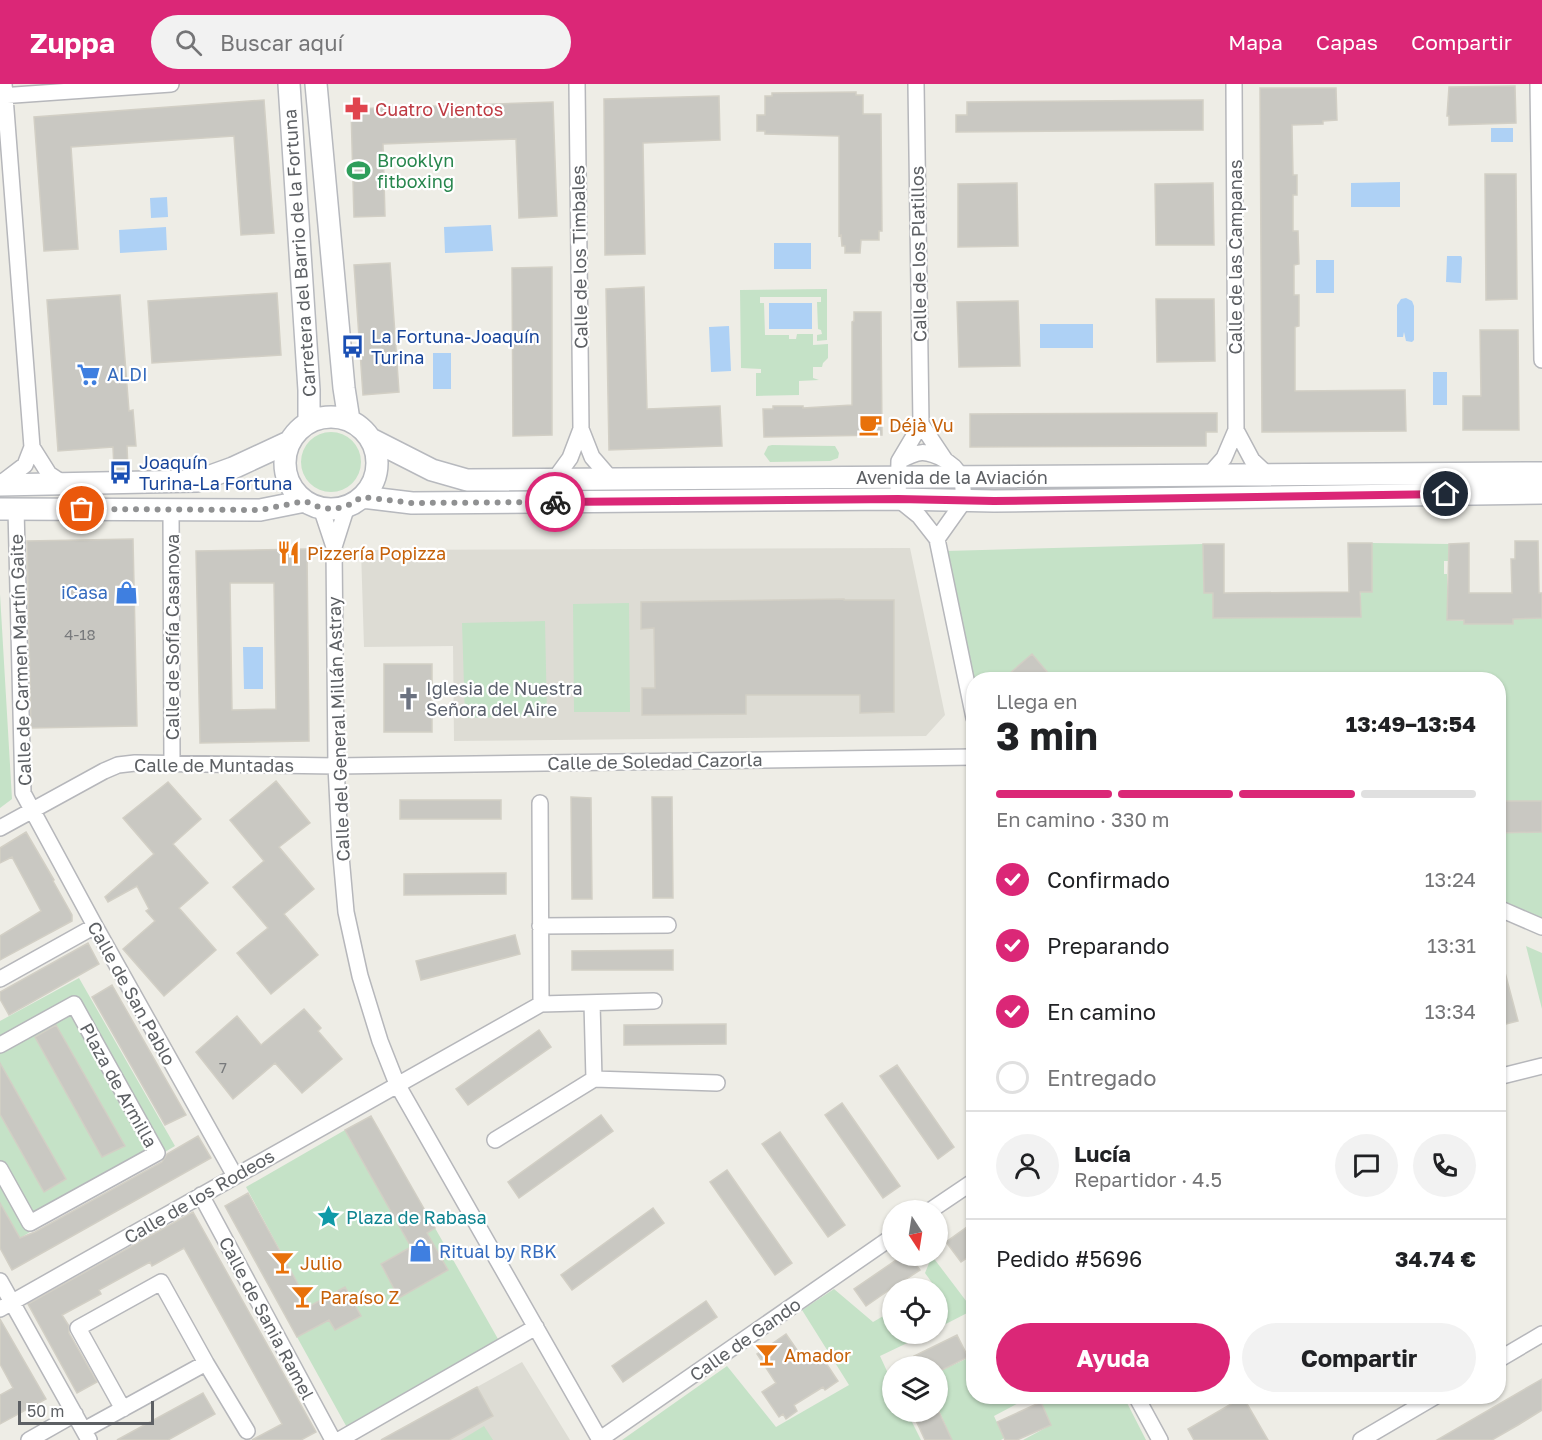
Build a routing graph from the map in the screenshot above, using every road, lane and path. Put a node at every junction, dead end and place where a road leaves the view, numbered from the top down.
1 (171, 84) edge
2 (289, 84) edge
3 (316, 84) edge
4 (577, 84) edge
5 (916, 84) edge
6 (1234, 84) edge
7 (1538, 84) edge
8 (3, 92) edge
9 (1540, 162) edge
10 (1542, 360) edge
11 (349, 420) junction
12 (309, 422) junction
13 (921, 424) junction
14 (581, 429) junction
15 (1236, 430) junction
16 (371, 439) junction
17 (289, 442) junction
18 (32, 447) junction
19 (945, 460) junction
20 (898, 469) junction
21 (1542, 473) edge
22 (1268, 475) junction
23 (1208, 476) junction
24 (962, 477) junction
25 (611, 479) junction
26 (554, 480) junction
27 (0, 484) edge
28 (65, 484) junction
29 (1542, 493) edge
30 (898, 499) junction
31 (964, 501) junction
32 (355, 502) junction
33 (313, 505) junction
34 (8, 508) edge
35 (171, 510) junction
36 (937, 539) junction
37 (334, 547) junction
38 (966, 679) edge
39 (966, 757) edge
40 (172, 763) junction
41 (336, 765) junction
42 (540, 803) dead end
43 (31, 809) junction
44 (0, 828) edge
45 (1506, 911) edge
46 (668, 925) dead end
47 (95, 926) junction
48 (540, 927) junction
49 (1542, 927) edge
50 (0, 979) edge
51 (654, 1001) dead end
52 (592, 1003) junction
53 (541, 1004) junction
54 (0, 1045) edge
55 (1542, 1066) edge
56 (1506, 1075) edge
57 (594, 1078) junction
58 (717, 1083) dead end
59 (397, 1084) junction
60 (495, 1140) dead end
61 (0, 1169) edge
62 (235, 1176) junction
63 (966, 1186) edge
64 (201, 1195) junction
65 (946, 1200) edge
66 (882, 1244) edge
67 (0, 1281) edge
68 (6, 1306) edge
69 (536, 1327) junction
70 (1542, 1334) edge
71 (1506, 1355) edge
72 (206, 1363) junction
73 (1141, 1404) edge
74 (1422, 1404) edge
75 (123, 1408) junction
76 (75, 1414) junction
77 (247, 1431) dead end
78 (1161, 1434) edge
79 (87, 1435) edge
80 (29, 1440) edge
81 (333, 1440) edge
82 (339, 1440) edge
83 (599, 1440) edge
84 (1361, 1440) edge

1 - 8 street
2 - 12 main road, Carretera del Barrio de la Fortuna
3 - 11 main road, Carretera del Barrio de la Fortuna
4 - 14 street, Calle de los Timbales
5 - 13 street, Calle de los Platillos
6 - 15 street, Calle de las Campanas
7 - 9 street
8 - 18 street
9 - 10 street
11 - 12 main road
11 - 16 main road
12 - 17 main road
13 - 19 street
13 - 20 street
14 - 25 street, Calle de los Timbales
14 - 26 street, Calle de los Timbales
15 - 22 street, Calle de las Campanas
15 - 23 street, Calle de las Campanas
16 - 26 main road, Avenida de la Aviación
16 - 32 main road
17 - 28 main road
17 - 33 main road
18 - 27 street
18 - 28 street
19 - 20 street
19 - 24 street
20 - 24 main road, Avenida de la Aviación
20 - 25 main road, Avenida de la Aviación
20 - 30 street
21 - 22 main road, Avenida de la Aviación
22 - 23 main road, Avenida de la Aviación
23 - 24 main road, Avenida de la Aviación
24 - 31 street
25 - 26 main road, Avenida de la Aviación
27 - 28 main road
29 - 31 main road, Avenida de la Aviación
30 - 31 main road, Avenida de la Aviación
30 - 32 main road, Avenida de la Aviación
30 - 36 street
31 - 36 street
32 - 33 main road
32 - 37 street, Calle del General Millán Astray
33 - 35 main road
33 - 37 street, Calle del General Millán Astray
34 - 35 main road
34 - 43 street, Calle de Carmen Martín Gaite
35 - 40 street, Calle de Sofía Casanova
36 - 38 street
37 - 41 street, Calle del General Millán Astray
39 - 41 street, Calle de Soledad Cazorla
40 - 41 street, Calle de Muntadas
40 - 43 street, Calle de Muntadas
41 - 59 street, Calle del General Millán Astray
42 - 48 street
43 - 44 street, Calle de Muntadas
43 - 47 street, Calle de San Pablo
45 - 49 street
46 - 48 street
47 - 50 street
47 - 62 street, Calle de San Pablo
48 - 53 street
51 - 52 street
52 - 53 street
52 - 57 street
53 - 59 street
54 - 61 street, Plaza de Armilla
55 - 56 street
57 - 58 street
57 - 60 street
59 - 62 street, Calle de los Rodeos
59 - 69 street, Calle del General Millán Astray
62 - 64 street, Calle de los Rodeos
63 - 65 street
64 - 68 street, Calle de los Rodeos
64 - 81 street, Calle de Sania Ramel
66 - 83 street, Calle de Gando
67 - 68 street
68 - 76 street
69 - 82 street
69 - 83 street, Calle del General Millán Astray
70 - 71 street
72 - 75 street
72 - 75 street
72 - 77 street
73 - 78 street
74 - 84 street
75 - 79 street
76 - 79 street
76 - 80 street

